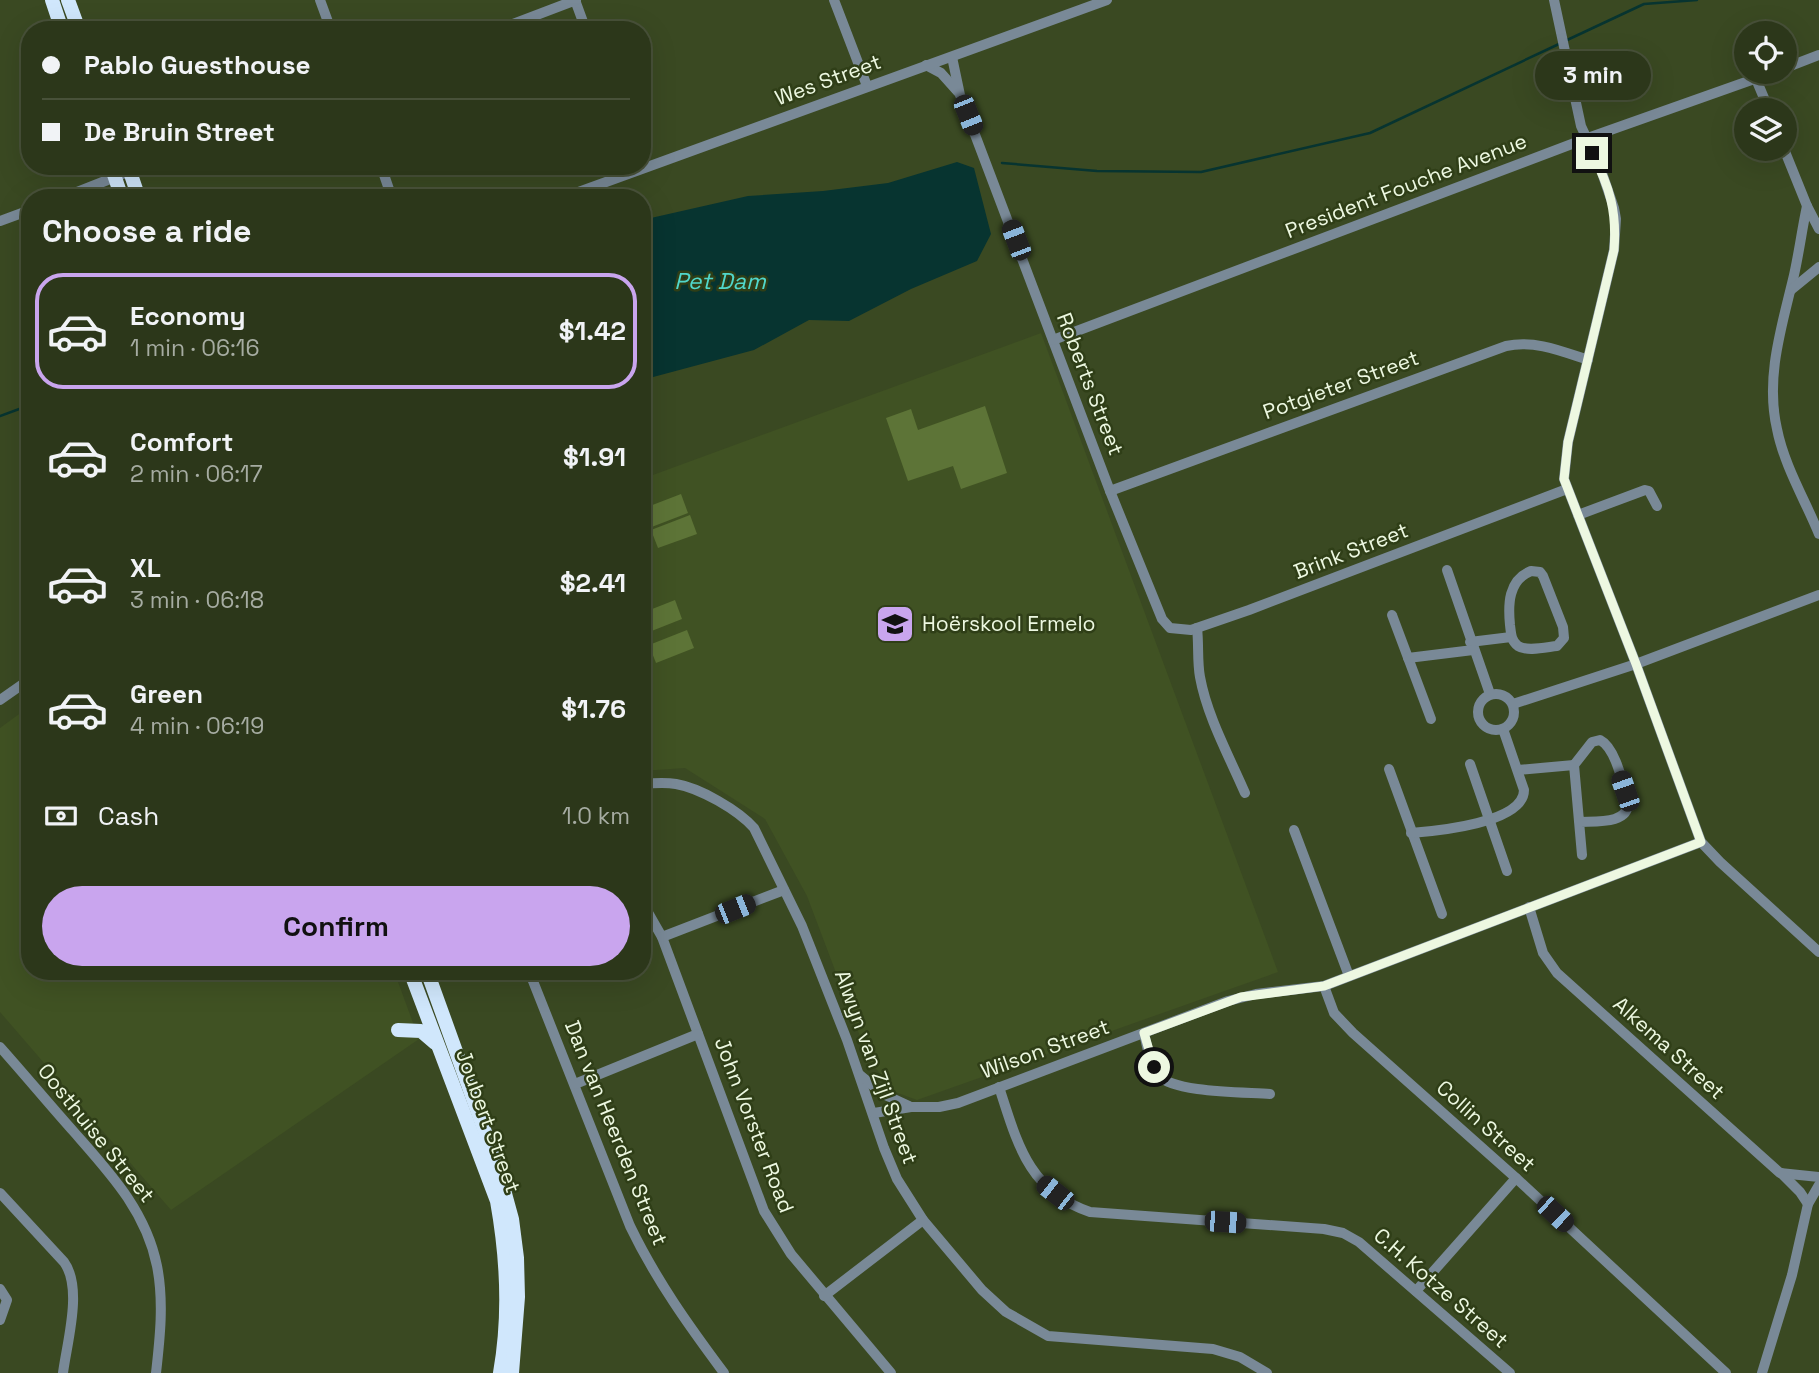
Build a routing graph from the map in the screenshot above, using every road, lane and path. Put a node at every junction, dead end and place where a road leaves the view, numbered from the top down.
1 (52, 0) edge
2 (68, 0) edge
3 (320, 0) edge
4 (576, 0) edge
5 (834, 0) edge
6 (1107, 0) edge
7 (1554, 0) edge
8 (1087, 4) edge
9 (59, 21) edge
10 (76, 21) edge
11 (328, 21) edge
12 (521, 21) edge
13 (583, 21) edge
14 (1819, 55) edge
15 (952, 57) junction
16 (1797, 63) edge
17 (926, 65) junction
18 (1742, 84) edge
19 (867, 86) junction
20 (960, 95) junction
21 (1585, 139) junction
22 (1789, 161) edge
23 (651, 163) edge
24 (107, 175) edge
25 (619, 175) edge
26 (80, 189) edge
27 (584, 189) edge
28 (1807, 206) junction
29 (21, 213) edge
30 (0, 221) edge
31 (1819, 229) edge
32 (1819, 267) edge
33 (1790, 290) junction
34 (1053, 340) junction
35 (1588, 360) junction
36 (1567, 489) junction
37 (1110, 491) junction
38 (1657, 506) dead end
39 (1578, 515) junction
40 (1819, 534) edge
41 (1447, 570) dead end
42 (1819, 595) edge
43 (1392, 615) dead end
44 (1197, 628) junction
45 (1511, 637) junction
46 (1471, 646) junction
47 (1408, 659) junction
48 (1636, 664) junction
49 (21, 686) edge
50 (1490, 694) junction
51 (0, 701) edge
52 (1513, 704) junction
53 (1430, 719) dead end
54 (1503, 729) junction
55 (1470, 764) dead end
56 (1574, 765) junction
57 (1389, 769) dead end
58 (1518, 770) junction
59 (651, 784) edge
60 (1245, 793) dead end
61 (1489, 820) junction
62 (1578, 822) junction
63 (1294, 830) dead end
64 (1411, 833) junction
65 (1701, 842) junction
66 (1582, 855) dead end
67 (1507, 871) dead end
68 (784, 890) junction
69 (1529, 908) junction
70 (1442, 914) dead end
71 (651, 918) edge
72 (662, 937) junction
73 (1819, 952) edge
74 (1349, 976) junction
75 (413, 980) edge
76 (431, 980) edge
77 (439, 980) edge
78 (533, 980) edge
79 (1324, 986) junction
80 (439, 1001) junction
81 (398, 1030) dead end
82 (1144, 1033) junction
83 (698, 1034) junction
84 (0, 1047) edge
85 (438, 1047) junction
86 (860, 1075) junction
87 (575, 1084) junction
88 (999, 1087) junction
89 (1270, 1094) dead end
90 (911, 1107) junction
91 (874, 1113) junction
92 (1780, 1173) junction
93 (1819, 1177) edge
94 (1517, 1178) junction
95 (1819, 1185) edge
96 (0, 1193) edge
97 (1808, 1204) junction
98 (923, 1220) junction
99 (0, 1289) edge
100 (1416, 1291) junction
101 (824, 1296) junction
102 (0, 1320) edge
103 (63, 1373) edge
104 (156, 1373) edge
105 (500, 1373) edge
106 (512, 1373) edge
107 (724, 1373) edge
108 (891, 1373) edge
109 (1267, 1373) edge
110 (1510, 1373) edge
111 (1726, 1373) edge
112 (1762, 1373) edge

1 - 9 highway
2 - 10 highway
3 - 11 street
4 - 12 street
4 - 13 street
5 - 19 street
6 - 8 street, Wes Street
7 - 21 street
8 - 15 street, Wes Street
14 - 16 street
15 - 17 street, Wes Street
15 - 20 street
17 - 19 street, Wes Street
17 - 20 street
18 - 21 street, President Fouche Avenue
19 - 23 street, Wes Street
20 - 34 street, Roberts Street
21 - 34 street, President Fouche Avenue
21 - 35 street
22 - 28 street
24 - 26 street
25 - 27 street, Wes Street
28 - 31 street
28 - 33 street
29 - 30 street
32 - 33 street
33 - 40 street
34 - 37 street, Roberts Street
35 - 36 street
35 - 37 street, Potgieter Street
36 - 39 street
36 - 44 street, Brink Street
37 - 44 street, Roberts Street
38 - 39 street
39 - 48 street
41 - 46 street
42 - 48 street
43 - 47 street
44 - 60 street
45 - 45 street
45 - 46 street
46 - 47 street
46 - 50 street
47 - 53 street
48 - 52 street
48 - 65 street
49 - 51 street
50 - 52 street
50 - 54 street
52 - 54 street
54 - 58 street
55 - 61 street
56 - 58 street
56 - 62 street
56 - 62 street
57 - 64 street
58 - 61 street
59 - 68 street, Alwyn van Zijl Street
61 - 64 street
61 - 67 street
62 - 66 street
63 - 74 street
64 - 70 street
65 - 69 street, Wilson Street
65 - 73 street
68 - 72 street
68 - 86 street, Alwyn van Zijl Street
69 - 74 street, Wilson Street
69 - 92 street, Alkema Street
71 - 72 street, John Vorster Road
72 - 83 street, John Vorster Road
74 - 79 street, Wilson Street
75 - 85 highway, Joubert Street
76 - 80 highway, Joubert Street
77 - 80 highway
78 - 87 street, Dan van Heerden Street
79 - 82 street, Wilson Street
79 - 94 street, Collin Street
80 - 106 highway, Joubert Street
81 - 85 highway
82 - 88 street, Wilson Street
82 - 89 street
83 - 87 street
83 - 101 street, John Vorster Road
84 - 104 street, Oosthuise Street
85 - 105 highway, Joubert Street
86 - 90 street
86 - 91 street, Alwyn van Zijl Street
87 - 107 street, Dan van Heerden Street
88 - 90 street, Wilson Street
88 - 100 street, C.H. Kotze Street
90 - 91 street, Wilson Street
91 - 98 street, Alwyn van Zijl Street
92 - 93 street
92 - 97 street, Alkema Street
94 - 100 street
94 - 111 street, Collin Street
95 - 97 street
96 - 103 street
97 - 112 street
98 - 101 street
98 - 109 street, Alwyn van Zijl Street
99 - 102 street
100 - 110 street, C.H. Kotze Street
101 - 108 street, John Vorster Road

